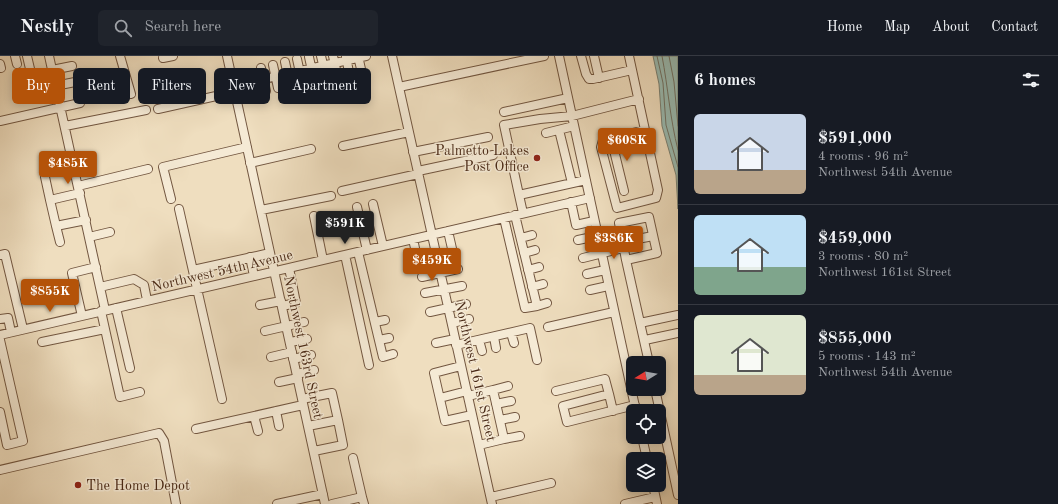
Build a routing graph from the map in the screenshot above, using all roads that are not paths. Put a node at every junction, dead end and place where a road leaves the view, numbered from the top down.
1 (27, 56) edge
2 (49, 56) edge
3 (120, 56) edge
4 (173, 56) edge
5 (227, 56) edge
6 (321, 56) edge
7 (392, 56) edge
8 (544, 56) edge
9 (559, 56) edge
10 (581, 56) edge
11 (594, 56) edge
12 (629, 56) edge
13 (309, 57) edge
14 (360, 57) edge
15 (163, 58) dead end
16 (346, 58) edge
17 (297, 59) dead end
18 (334, 60) edge
19 (285, 62) dead end
20 (273, 65) dead end
21 (72, 66) dead end
22 (323, 66) junction
23 (30, 68) edge
24 (52, 68) edge
25 (62, 68) edge
26 (230, 68) edge
27 (286, 68) edge
28 (299, 68) edge
29 (312, 68) joint
30 (348, 68) edge
31 (361, 68) edge
32 (632, 70) junction
33 (276, 77) junction
34 (270, 78) edge
35 (599, 78) junction
36 (399, 87) junction
37 (278, 88) dead end
38 (131, 94) dead end
39 (214, 94) edge
40 (568, 98) junction
41 (639, 99) junction
42 (60, 104) edge
43 (75, 104) edge
44 (237, 104) edge
45 (61, 107) junction
46 (158, 109) dead end
47 (146, 110) dead end
48 (504, 112) dead end
49 (572, 116) junction
50 (0, 121) edge
51 (65, 126) junction
52 (574, 126) junction
53 (560, 130) junction
54 (645, 130) junction
55 (409, 132) junction
56 (546, 133) dead end
57 (488, 137) dead end
58 (611, 138) junction
59 (343, 146) dead end
60 (247, 147) junction
61 (311, 149) dead end
62 (413, 152) junction
63 (493, 155) dead end
64 (250, 162) junction
65 (148, 169) dead end
66 (418, 173) junction
67 (45, 177) dead end
68 (586, 180) junction
69 (572, 183) junction
70 (79, 190) junction
71 (342, 190) dead end
72 (624, 191) dead end
73 (519, 195) junction
74 (331, 196) dead end
75 (171, 198) dead end
76 (590, 198) junction
77 (50, 200) junction
78 (571, 202) junction
79 (373, 204) dead end
80 (357, 207) dead end
81 (179, 209) dead end
82 (261, 210) junction
83 (519, 214) junction
84 (314, 216) dead end
85 (504, 218) junction
86 (86, 220) junction
87 (594, 221) junction
88 (56, 226) junction
89 (448, 231) junction
90 (110, 232) dead end
91 (432, 235) junction
92 (532, 235) dead end
93 (597, 236) junction
94 (653, 236) junction
95 (89, 238) junction
96 (521, 238) junction
97 (413, 239) junction
98 (578, 240) dead end
99 (60, 242) dead end
100 (623, 245) junction
101 (383, 246) junction
102 (367, 250) junction
103 (536, 250) dead end
104 (358, 252) junction
105 (270, 253) junction
106 (454, 253) dead end
107 (524, 253) junction
108 (601, 253) junction
109 (0, 255) edge
110 (344, 255) junction
111 (250, 257) junction
112 (583, 258) dead end
113 (323, 260) junction
114 (626, 260) junction
115 (418, 262) dead end
116 (96, 267) junction
117 (539, 267) dead end
118 (289, 268) junction
119 (458, 269) dead end
120 (193, 270) junction
121 (528, 270) junction
122 (605, 270) junction
123 (274, 271) junction
124 (440, 273) junction
125 (587, 274) dead end
126 (254, 276) junction
127 (422, 277) dead end
128 (543, 284) dead end
129 (462, 286) dead end
130 (608, 286) junction
131 (100, 287) junction
132 (532, 287) junction
133 (198, 289) junction
134 (444, 289) junction
135 (590, 290) dead end
136 (425, 293) dead end
137 (147, 300) junction
138 (547, 303) dead end
139 (281, 304) junction
140 (466, 304) dead end
141 (260, 306) dead end
142 (537, 306) junction
143 (116, 308) junction
144 (448, 308) junction
145 (103, 311) junction
146 (430, 312) dead end
147 (614, 312) junction
148 (678, 315) edge
149 (82, 316) junction
150 (0, 319) edge
151 (469, 319) dead end
152 (385, 320) dead end
153 (304, 322) dead end
154 (375, 322) junction
155 (452, 323) junction
156 (640, 323) junction
157 (286, 326) junction
158 (548, 327) dead end
159 (23, 329) junction
160 (105, 329) junction
161 (265, 331) dead end
162 (11, 332) junction
163 (511, 333) junction
164 (678, 333) edge
165 (0, 335) edge
166 (494, 336) junction
167 (389, 338) dead end
168 (307, 339) dead end
169 (0, 340) edge
170 (379, 340) junction
171 (479, 340) junction
172 (645, 340) junction
173 (42, 342) dead end
174 (290, 342) junction
175 (456, 342) junction
176 (436, 343) dead end
177 (514, 344) dead end
178 (496, 348) dead end
179 (482, 351) dead end
180 (393, 354) dead end
181 (311, 355) dead end
182 (293, 356) junction
183 (648, 356) edge
184 (271, 357) dead end
185 (537, 360) dead end
186 (369, 365) dead end
187 (461, 366) junction
188 (130, 368) dead end
189 (314, 370) dead end
190 (297, 376) junction
191 (279, 382) dead end
192 (508, 386) dead end
193 (493, 390) junction
194 (556, 391) dead end
195 (140, 392) dead end
196 (467, 394) junction
197 (609, 394) junction
198 (657, 396) edge
199 (222, 398) dead end
200 (440, 398) junction
201 (511, 401) dead end
202 (303, 402) junction
203 (496, 404) junction
204 (634, 404) edge
205 (626, 409) edge
206 (613, 410) junction
207 (276, 411) junction
208 (0, 412) edge
209 (472, 415) junction
210 (254, 416) junction
211 (515, 417) dead end
212 (338, 420) junction
213 (500, 420) junction
214 (279, 426) dead end
215 (308, 426) junction
216 (196, 429) dead end
217 (258, 431) dead end
218 (520, 436) dead end
219 (504, 439) junction
220 (479, 445) junction
221 (314, 451) junction
222 (353, 458) dead end
223 (0, 470) edge
224 (551, 483) dead end
225 (323, 494) junction
226 (678, 495) edge
227 (363, 501) edge
228 (491, 501) edge
229 (656, 501) edge
230 (176, 504) edge
231 (277, 504) edge
232 (325, 504) edge
233 (332, 504) edge
234 (625, 504) edge

1 - 23 street
2 - 24 street
3 - 38 street
4 - 15 street
5 - 26 street, Northwest 163rd Street
6 - 22 street
7 - 36 street, Northwest 161st Street
8 - 36 street
9 - 40 street
10 - 35 street
11 - 35 street
12 - 32 street
13 - 29 street
14 - 16 street
14 - 31 street
16 - 18 street
16 - 30 street
17 - 28 street
18 - 22 street
19 - 27 street
20 - 33 street
21 - 25 street
22 - 29 street
32 - 35 street
32 - 41 street
33 - 34 street
33 - 37 street
36 - 55 street, Northwest 161st Street
39 - 46 street
40 - 48 street
40 - 49 street
41 - 49 street
41 - 54 street
42 - 45 street
43 - 45 street
44 - 60 street, Northwest 163rd Street
45 - 50 street
45 - 51 street
47 - 51 street
49 - 52 street
49 - 73 street
51 - 70 street
52 - 53 street
52 - 68 street
53 - 56 street
53 - 69 street
54 - 58 street
54 - 58 street
55 - 59 street
55 - 62 street, Northwest 161st Street
57 - 62 street
58 - 72 street
60 - 64 street, Northwest 163rd Street
60 - 75 street
61 - 64 street
62 - 66 street, Northwest 161st Street
63 - 66 street
64 - 82 street, Northwest 163rd Street
65 - 70 street
66 - 71 street
66 - 91 street, Northwest 161st Street
67 - 77 street
68 - 69 street
68 - 76 street
69 - 73 street
70 - 77 street
70 - 86 street
73 - 83 street
74 - 82 street
76 - 78 street, Northwest 54th Avenue
76 - 87 street
77 - 88 street
78 - 83 street, Northwest 54th Avenue
78 - 87 street
79 - 101 street
80 - 102 street
81 - 120 street
82 - 105 street, Northwest 163rd Street
83 - 85 street, Northwest 54th Avenue
83 - 96 street
84 - 113 street
85 - 89 street, Northwest 54th Avenue
85 - 142 street
86 - 88 street
86 - 95 street
87 - 93 street
88 - 99 street
89 - 91 street, Northwest 54th Avenue
89 - 106 street
90 - 95 street
91 - 97 street, Northwest 54th Avenue
91 - 124 street, Northwest 161st Street
92 - 96 street
93 - 98 street
93 - 108 street
94 - 100 street
94 - 100 street
94 - 114 street
95 - 116 street
96 - 107 street
97 - 101 street, Northwest 54th Avenue
97 - 115 street
100 - 108 street
100 - 114 street
101 - 102 street, Northwest 54th Avenue
102 - 104 street, Northwest 54th Avenue
103 - 107 street
104 - 110 street, Northwest 54th Avenue
104 - 154 street
105 - 111 street
105 - 123 street, Northwest 163rd Street
107 - 121 street
108 - 112 street
108 - 122 street
109 - 159 street
110 - 113 street, Northwest 54th Avenue
110 - 186 street
111 - 120 street
111 - 126 street
113 - 118 street, Northwest 54th Avenue
114 - 156 street
116 - 131 street
116 - 149 street
117 - 121 street
118 - 123 street, Northwest 54th Avenue
118 - 139 street
119 - 124 street
120 - 133 street
121 - 132 street
122 - 125 street
122 - 130 street
123 - 126 street, Northwest 54th Avenue
123 - 139 street, Northwest 163rd Street
124 - 127 street
124 - 134 street, Northwest 161st Street
126 - 133 street, Northwest 54th Avenue
128 - 132 street
129 - 134 street
130 - 135 street
130 - 147 street
131 - 137 street
131 - 145 street
132 - 142 street
133 - 137 street, Northwest 54th Avenue
133 - 199 street
134 - 136 street
134 - 144 street, Northwest 161st Street
137 - 143 street, Northwest 54th Avenue
138 - 142 street
139 - 141 street
139 - 157 street, Northwest 163rd Street
140 - 144 street
143 - 145 street, Northwest 54th Avenue
143 - 188 street
144 - 146 street
144 - 155 street, Northwest 161st Street
145 - 149 street, Northwest 54th Avenue
145 - 160 street
147 - 158 street
147 - 204 street
148 - 156 street
149 - 159 street, Northwest 54th Avenue
150 - 162 street
151 - 155 street
152 - 154 street
153 - 157 street
154 - 170 street
155 - 175 street, Northwest 161st Street
156 - 172 street
157 - 161 street
157 - 174 street, Northwest 163rd Street
159 - 162 street, Northwest 54th Avenue
160 - 173 street
160 - 195 street
162 - 165 street, Northwest 54th Avenue
163 - 166 street
163 - 177 street
163 - 185 street
164 - 172 street
166 - 171 street
166 - 178 street
167 - 170 street
168 - 174 street
169 - 208 street
170 - 180 street
171 - 175 street
171 - 179 street
172 - 183 street
174 - 182 street, Northwest 163rd Street
175 - 176 street
175 - 187 street, Northwest 161st Street
181 - 182 street
182 - 184 street
182 - 190 street, Northwest 163rd Street
187 - 196 street, Northwest 161st Street
187 - 200 street
189 - 190 street
190 - 191 street
190 - 202 street, Northwest 163rd Street
192 - 193 street
193 - 196 street
193 - 203 street
194 - 197 street
196 - 200 street
196 - 209 street, Northwest 161st Street
197 - 206 street
197 - 206 street
198 - 226 street
200 - 209 street
201 - 203 street
202 - 207 street
202 - 212 street
202 - 215 street, Northwest 163rd Street
203 - 213 street
205 - 206 street
207 - 210 street
207 - 214 street
209 - 220 street, Northwest 161st Street
210 - 216 street
210 - 217 street
211 - 213 street
212 - 215 street
212 - 221 street
213 - 219 street
215 - 221 street, Northwest 163rd Street
218 - 219 street
219 - 220 street
220 - 228 street, Northwest 161st Street
221 - 225 street, Northwest 163rd Street
222 - 227 street
223 - 230 street
224 - 228 street
225 - 231 street
225 - 232 street, Northwest 163rd Street
227 - 233 street
229 - 234 street

